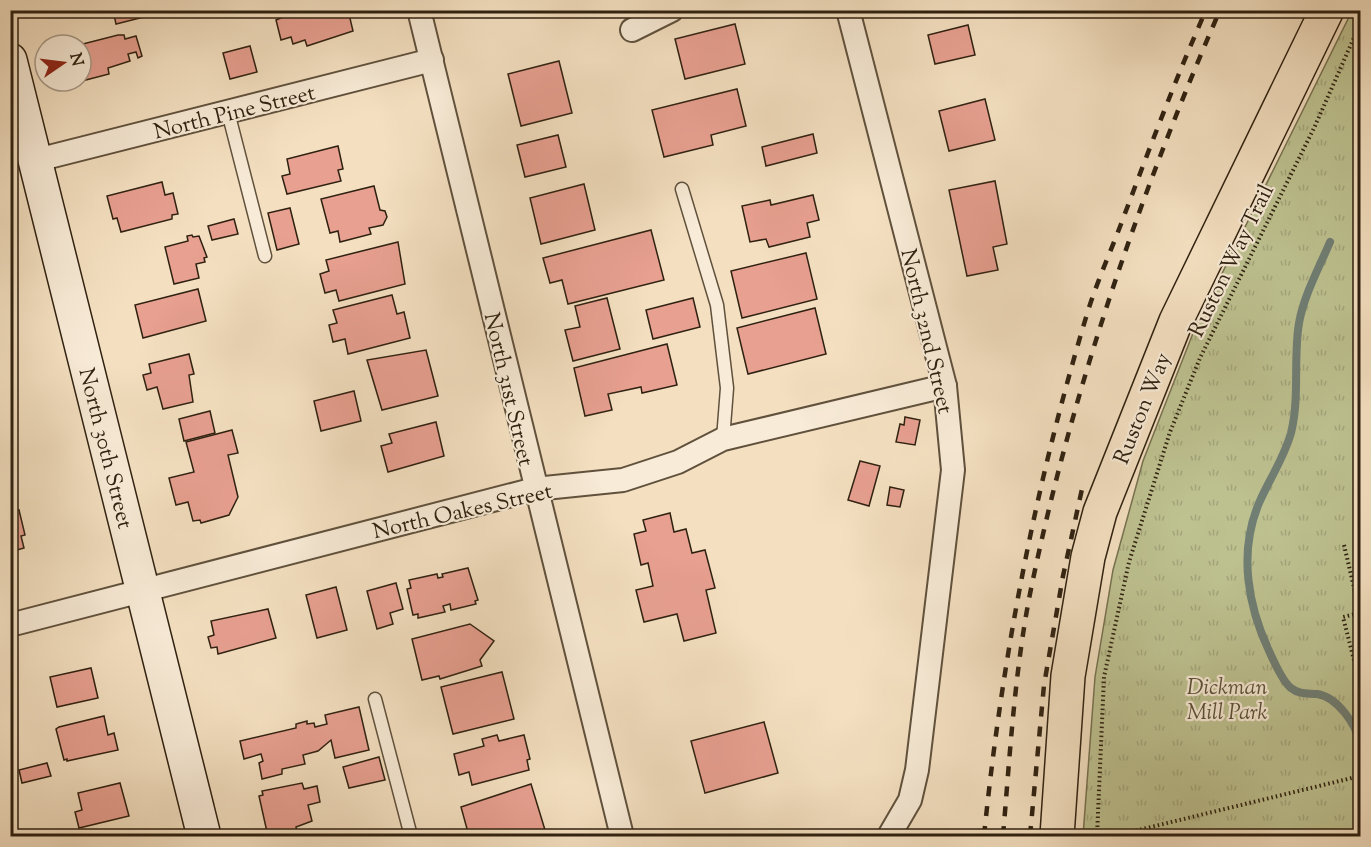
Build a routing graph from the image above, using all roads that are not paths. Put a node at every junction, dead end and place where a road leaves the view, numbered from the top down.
1 (419, 10) edge
2 (672, 10) edge
3 (849, 10) edge
4 (1327, 10) edge
5 (632, 30) dead end
6 (10, 60) edge
7 (432, 60) junction
8 (228, 112) junction
9 (37, 160) junction
10 (682, 189) dead end
11 (265, 256) dead end
12 (945, 386) junction
13 (723, 439) junction
14 (534, 489) junction
15 (142, 591) junction
16 (10, 625) edge
17 (375, 699) dead end
18 (893, 835) edge
19 (204, 837) edge
20 (411, 837) edge
21 (622, 837) edge
22 (1057, 837) edge

1 - 7 street, North 31st Street
2 - 5 street
3 - 12 street, North 32nd Street
4 - 22 main road, Ruston Way
6 - 9 main road, North 30th Street
7 - 8 street, North Pine Street
7 - 14 street, North 31st Street
8 - 9 street, North Pine Street
8 - 11 lane
9 - 15 main road, North 30th Street
10 - 13 lane
12 - 13 street, North Oakes Street
12 - 18 street, North 32nd Street
13 - 14 street, North Oakes Street
14 - 15 street, North Oakes Street
14 - 21 street, North 31st Street
15 - 16 street, North Oakes Street
15 - 19 main road, North 30th Street
17 - 20 lane

